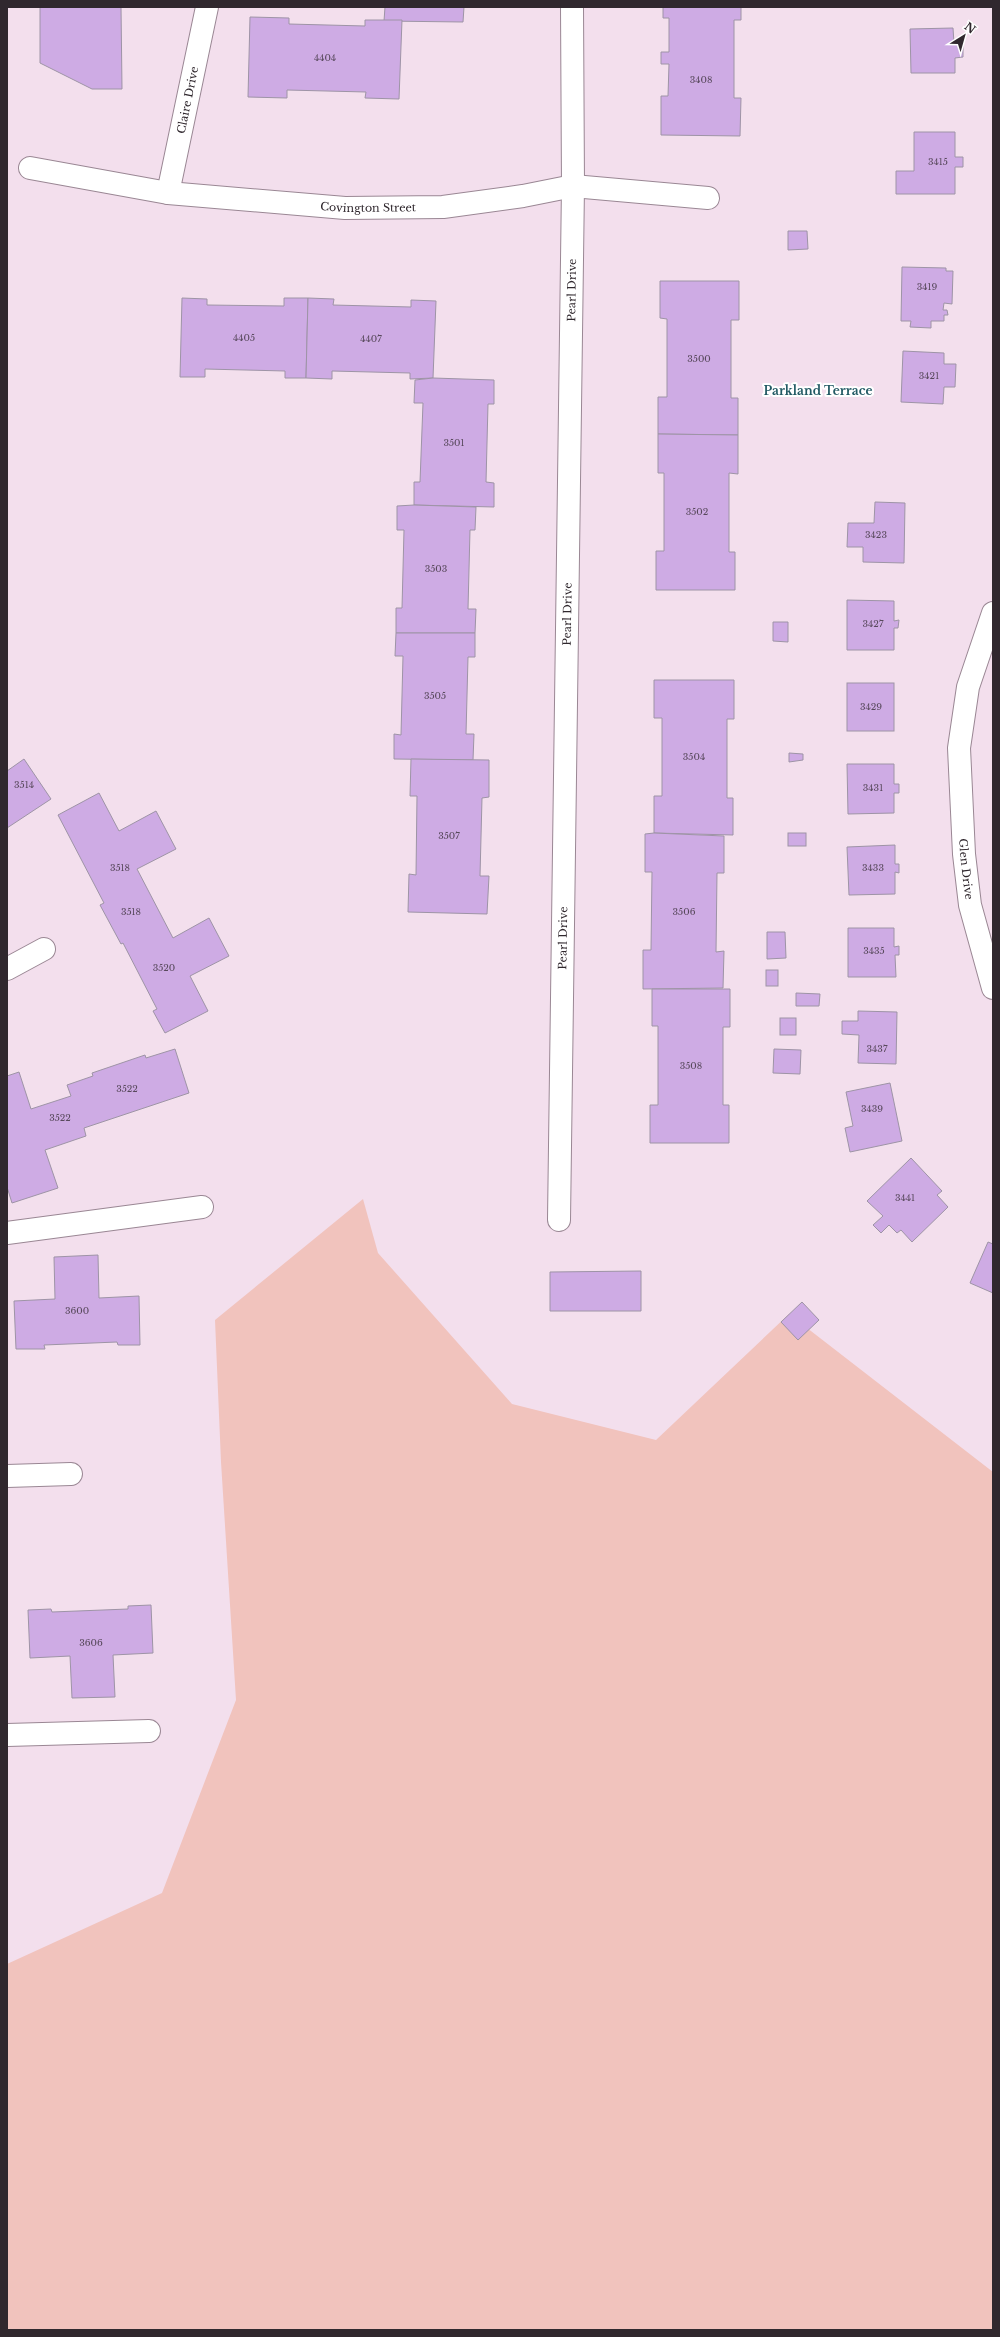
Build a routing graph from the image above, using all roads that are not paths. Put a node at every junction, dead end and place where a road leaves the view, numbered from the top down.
1 (207, 7) edge
2 (572, 7) edge
3 (30, 168) dead end
4 (573, 186) junction
5 (168, 193) junction
6 (708, 198) dead end
7 (993, 613) edge
8 (44, 949) dead end
9 (7, 969) edge
10 (993, 988) edge
11 (202, 1207) dead end
12 (558, 1220) dead end
13 (7, 1233) edge
14 (71, 1474) dead end
15 (7, 1476) edge
16 (149, 1731) dead end
17 (7, 1734) edge

1 - 5 street, Claire Drive
2 - 4 street, Pearl Drive
3 - 5 street, Covington Street
4 - 5 street, Covington Street
4 - 6 street, Covington Street
4 - 12 street, Pearl Drive
7 - 10 street, Glen Drive
8 - 9 street
11 - 13 street
14 - 15 street
16 - 17 street

